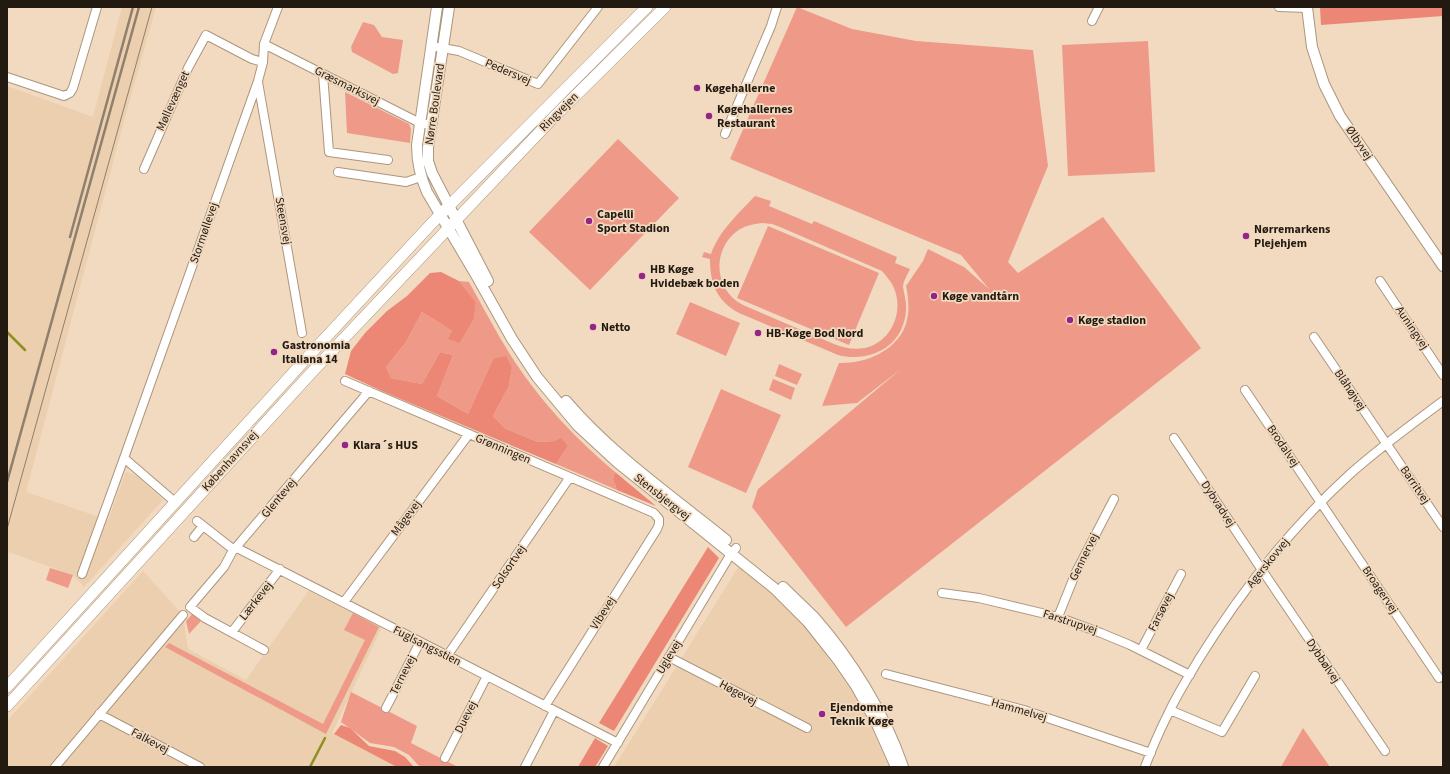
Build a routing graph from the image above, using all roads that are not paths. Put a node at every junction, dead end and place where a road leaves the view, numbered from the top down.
1 (97, 7) edge
2 (278, 7) edge
3 (437, 7) edge
4 (449, 7) edge
5 (598, 7) edge
6 (647, 7) edge
7 (665, 7) edge
8 (777, 7) edge
9 (1099, 7) edge
10 (1279, 7) edge
11 (1307, 8) edge
12 (1092, 21) dead end
13 (264, 44) junction
14 (431, 46) junction
15 (443, 48) junction
16 (263, 62) junction
17 (323, 74) junction
18 (7, 77) edge
19 (258, 81) junction
20 (248, 110) junction
21 (263, 110) junction
22 (420, 123) junction
23 (431, 125) junction
24 (726, 134) dead end
25 (388, 160) dead end
26 (144, 169) dead end
27 (338, 172) dead end
28 (421, 177) junction
29 (449, 206) junction
30 (441, 215) junction
31 (452, 224) junction
32 (1443, 266) edge
33 (1380, 281) dead end
34 (302, 333) dead end
35 (1314, 337) dead end
36 (1443, 375) edge
37 (345, 381) dead end
38 (1245, 390) dead end
39 (369, 391) junction
40 (1443, 401) edge
41 (469, 434) junction
42 (1174, 438) dead end
43 (1386, 444) junction
44 (124, 458) junction
45 (570, 477) junction
46 (1114, 499) dead end
47 (175, 502) junction
48 (1321, 502) junction
49 (659, 519) joint
50 (1443, 527) edge
51 (194, 537) dead end
52 (236, 549) junction
53 (734, 550) junction
54 (280, 569) junction
55 (1262, 570) junction
56 (82, 574) dead end
57 (1180, 574) dead end
58 (942, 593) dead end
59 (344, 602) junction
60 (190, 607) joint
61 (183, 615) dead end
62 (1058, 617) junction
63 (232, 632) junction
64 (420, 642) junction
65 (264, 650) dead end
66 (1141, 650) junction
67 (447, 656) junction
68 (669, 657) junction
69 (886, 674) dead end
70 (1190, 675) junction
71 (487, 676) junction
72 (1255, 676) dead end
73 (1439, 678) dead end
74 (7, 686) edge
75 (7, 706) edge
76 (544, 706) junction
77 (386, 708) dead end
78 (1170, 710) junction
79 (554, 711) junction
80 (99, 714) junction
81 (806, 728) dead end
82 (618, 743) junction
83 (1385, 751) dead end
84 (1150, 753) junction
85 (446, 758) dead end
86 (55, 767) edge
87 (200, 767) edge
88 (525, 767) edge
89 (603, 767) edge
90 (896, 767) edge
91 (903, 767) edge
92 (1145, 767) edge

1 - 18 street
2 - 13 street, Stormøllevej
3 - 14 street, Nørre Boulevard
4 - 15 street, Nørre Boulevard
5 - 15 street, Pedersvej
6 - 29 main road, Ringvejen
7 - 31 main road, Ringvejen
8 - 24 street
9 - 12 street
10 - 11 street
11 - 32 street, Ølbyvej
13 - 16 street, Stormøllevej
13 - 17 street, Græsmarksvej
14 - 15 street, Pedersvej
14 - 22 street, Nørre Boulevard
15 - 23 street, Nørre Boulevard
16 - 19 street, Stormøllevej
16 - 26 street, Møllevænget
17 - 22 street, Græsmarksvej
17 - 25 street
19 - 20 street, Stormøllevej
19 - 21 street, Steensvej
20 - 21 street
20 - 44 street, Stormøllevej
21 - 34 street, Steensvej
22 - 23 street, Græsmarksvej
22 - 28 street, Nørre Boulevard
23 - 29 street, Nørre Boulevard
27 - 28 street
28 - 30 street, Nørre Boulevard
29 - 30 main road, Ringvejen
29 - 31 street, Nørre Boulevard
30 - 31 street, Stensbjergvej
30 - 47 main road, Københavnsvej
31 - 53 street, Stensbjergvej
31 - 75 main road, Københavnsvej
33 - 36 street, Auningvej
35 - 43 street, Blåhøjvej
37 - 39 street, Grønningen
38 - 48 street, Brodalvej
39 - 41 street, Grønningen
39 - 52 street, Glentevej
40 - 43 street, Agerskovvej
41 - 45 street, Grønningen
41 - 59 street, Mågevej
42 - 55 street, Dybvadvej
43 - 48 street, Agerskovvej
43 - 50 street, Barritvej
44 - 47 street
44 - 56 street, Stormøllevej
45 - 49 street, Grønningen
45 - 67 street, Solsortvej
46 - 62 street, Gennervej
47 - 74 main road, Københavnsvej
48 - 55 street, Agerskovvej
48 - 73 street, Broagervej
49 - 76 street, Vibevej
51 - 52 street, Fuglsangsstien
52 - 54 street, Fuglsangsstien
52 - 60 street, Glentevej
53 - 68 street, Uglevej
53 - 90 street, Stensbjergvej
53 - 91 street, Stensbjergvej
54 - 59 street, Fuglsangsstien
54 - 63 street, Lærkevej
55 - 70 street, Agerskovvej
55 - 83 street, Dybbølvej
57 - 66 street, Farsøvej
58 - 62 street, Farstrupvej
59 - 64 street, Fuglsangsstien
60 - 63 street, Lærkevej
61 - 80 street
62 - 66 street, Farstrupvej
63 - 65 street, Lærkevej
64 - 67 street, Fuglsangsstien
64 - 77 street, Ternevej
66 - 70 street, Farstrupvej
67 - 71 street, Fuglsangsstien
68 - 81 street, Høgevej
68 - 82 street, Uglevej
69 - 84 street, Hammelvej
70 - 78 street, Agerskovvej
71 - 76 street, Fuglsangsstien
71 - 85 street, Duevej
72 - 78 street
76 - 79 street, Fuglsangsstien
78 - 84 street, Agerskovvej
79 - 82 street, Fuglsangsstien
79 - 88 street
80 - 86 street
80 - 87 street, Falkevej
82 - 89 street, Uglevej
84 - 92 street, Agerskovvej

